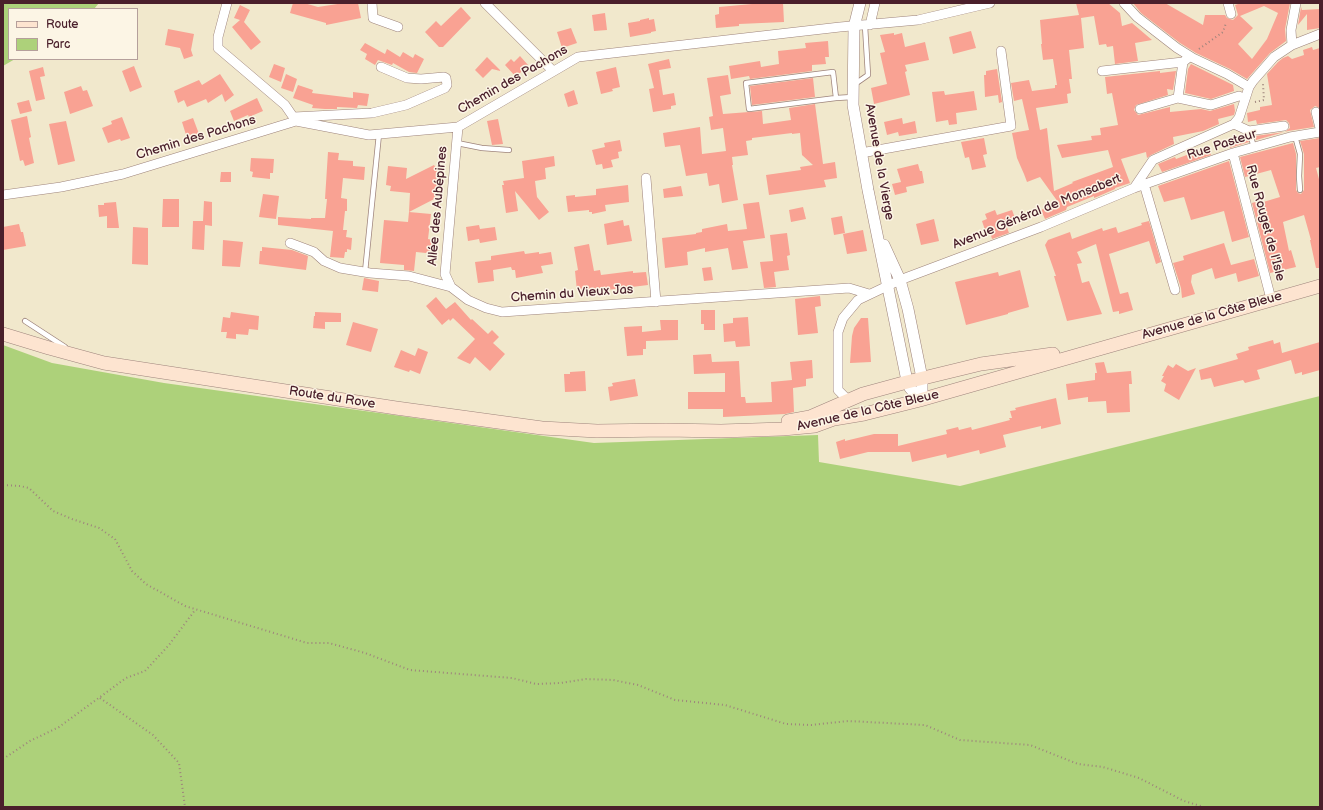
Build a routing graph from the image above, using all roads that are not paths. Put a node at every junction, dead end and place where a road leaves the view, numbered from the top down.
1 (227, 3) edge
2 (372, 3) edge
3 (485, 3) edge
4 (860, 3) edge
5 (875, 3) edge
6 (990, 3) edge
7 (1124, 3) edge
8 (1228, 3) edge
9 (1296, 3) edge
10 (1231, 14) road end
11 (863, 26) junction
12 (398, 27) dead end
13 (1320, 34) edge
14 (1292, 45) junction
15 (1002, 51) dead end
16 (1186, 59) junction
17 (381, 67) dead end
18 (553, 71) junction
19 (1102, 71) dead end
20 (1249, 87) junction
21 (853, 96) junction
22 (1239, 96) dead end
23 (836, 98) junction
24 (1178, 98) junction
25 (1140, 109) dead end
26 (1316, 112) dead end
27 (295, 119) junction
28 (1234, 124) junction
29 (1284, 126) dead end
30 (458, 127) junction
31 (1320, 128) edge
32 (1249, 131) junction
33 (1320, 132) edge
34 (380, 134) junction
35 (1295, 136) junction
36 (457, 143) junction
37 (1254, 147) junction
38 (509, 150) dead end
39 (1233, 153) junction
40 (861, 154) junction
41 (646, 178) dead end
42 (1144, 184) junction
43 (1134, 188) junction
44 (1300, 190) dead end
45 (3, 195) edge
46 (877, 231) junction
47 (290, 243) dead end
48 (364, 272) junction
49 (900, 280) junction
50 (887, 286) junction
51 (1320, 286) edge
52 (451, 287) junction
53 (1174, 290) dead end
54 (869, 294) junction
55 (1271, 299) junction
56 (656, 302) junction
57 (25, 322) dead end
58 (3, 334) edge
59 (1104, 346) junction
60 (80, 357) junction
61 (922, 378) junction
62 (907, 382) junction
63 (848, 400) junction
64 (920, 400) junction
65 (666, 430) junction

1 - 27 street
2 - 12 street
3 - 18 street
4 - 11 street, Avenue de la Vierge
5 - 11 street
6 - 11 street, Chemin des Pachons
7 - 16 street
8 - 10 street
9 - 14 street
11 - 18 street, Chemin des Pachons
11 - 21 street, Avenue de la Vierge
13 - 14 street
14 - 20 street
15 - 40 street
16 - 19 street
16 - 20 street
16 - 24 street
17 - 27 street
18 - 30 street, Chemin des Pachons
20 - 28 street
21 - 23 lane
21 - 40 street, Avenue de la Vierge
22 - 24 street
23 - 23 lane
24 - 25 street
26 - 31 street
27 - 34 street, Chemin des Pachons
27 - 45 street, Chemin des Pachons
28 - 32 street
28 - 43 street, Avenue Général de Monsabert
29 - 32 street
30 - 34 street, Chemin des Pachons
30 - 36 street, Allée des Aubépines
32 - 37 lane
33 - 35 street, Rue Pasteur
34 - 48 lane
35 - 37 street, Rue Pasteur
35 - 44 lane
36 - 38 lane
36 - 52 street, Allée des Aubépines
37 - 39 street, Rue Pasteur
39 - 42 street, Rue Pasteur
39 - 55 street, Rue Rouget de l'Isle
40 - 46 street, Avenue de la Vierge
41 - 56 street
42 - 43 street, Rue Pasteur
42 - 53 street
43 - 49 street, Avenue Général de Monsabert
46 - 49 street
46 - 50 street
47 - 48 street, Chemin du Vieux Jas
48 - 52 street, Chemin du Vieux Jas
49 - 50 street, Avenue Général de Monsabert
49 - 61 street
50 - 54 street, Avenue Général de Monsabert
50 - 62 street
51 - 55 main road, Avenue de la Côte Bleue
52 - 56 street, Chemin du Vieux Jas
54 - 56 street, Chemin du Vieux Jas
54 - 63 street, Avenue Général de Monsabert
55 - 59 main road, Avenue de la Côte Bleue
57 - 60 lane
58 - 60 main road, Route du Rove
59 - 61 main road, Avenue de la Côte Bleue
59 - 64 main road, Avenue de la Côte Bleue
60 - 65 main road, Route du Rove
61 - 62 main road, Avenue de la Côte Bleue
61 - 64 street
62 - 63 main road, Avenue de la Côte Bleue
62 - 64 street
63 - 65 main road, Avenue de la Côte Bleue
64 - 65 main road, Avenue de la Côte Bleue

